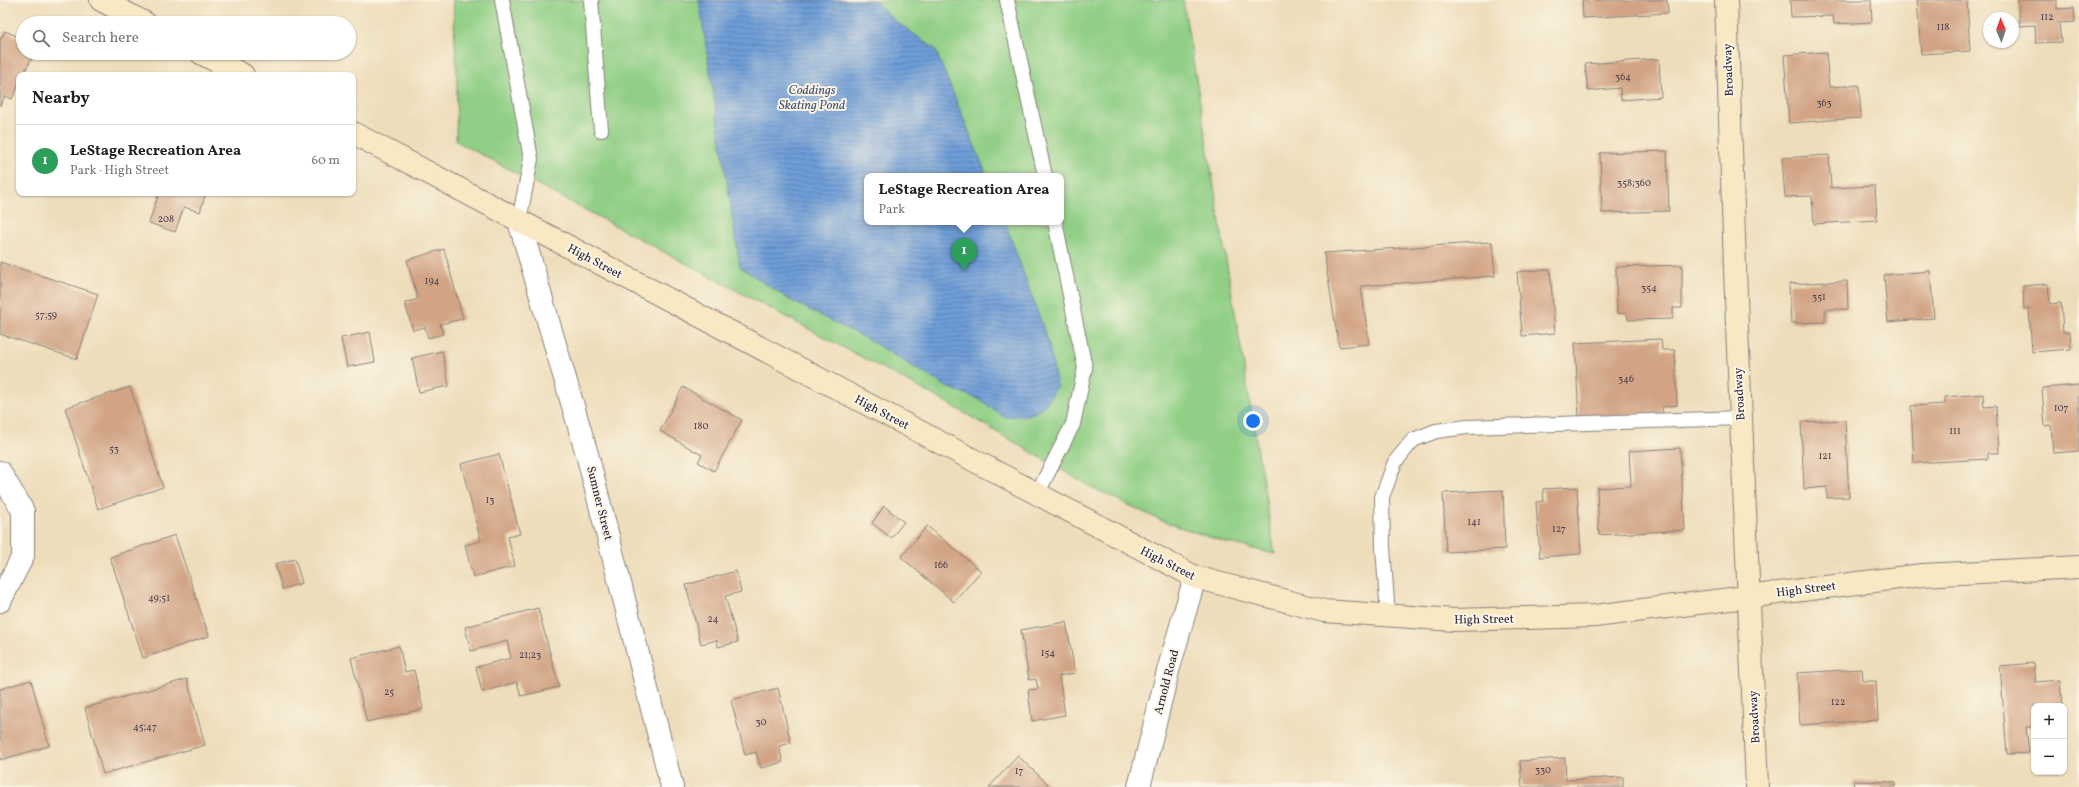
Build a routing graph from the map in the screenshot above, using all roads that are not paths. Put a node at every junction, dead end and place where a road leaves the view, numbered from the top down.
1 (101, 0) edge
2 (502, 0) edge
3 (591, 0) edge
4 (1007, 0) edge
5 (1726, 0) edge
6 (131, 16) edge
7 (214, 60) edge
8 (237, 72) edge
9 (601, 130) dead end
10 (356, 135) edge
11 (1044, 173) edge
12 (519, 221) junction
13 (1056, 225) edge
14 (1741, 418) junction
15 (0, 472) edge
16 (1037, 494) junction
17 (2079, 567) edge
18 (1195, 577) junction
19 (1749, 595) junction
20 (0, 601) edge
21 (1388, 616) junction
22 (672, 787) edge
23 (1139, 787) edge
24 (1757, 787) edge

1 - 6 street
2 - 12 lane
3 - 9 lane
4 - 11 lane
5 - 14 street, Broadway
7 - 8 street
10 - 12 street, High Street
12 - 16 street, High Street
12 - 22 street, Sumner Street
13 - 16 lane
14 - 19 street, Broadway
14 - 21 lane
15 - 20 street
16 - 18 street, High Street
17 - 19 street, High Street
18 - 21 street, High Street
18 - 23 street, Arnold Road
19 - 21 street, High Street
19 - 24 street, Broadway

